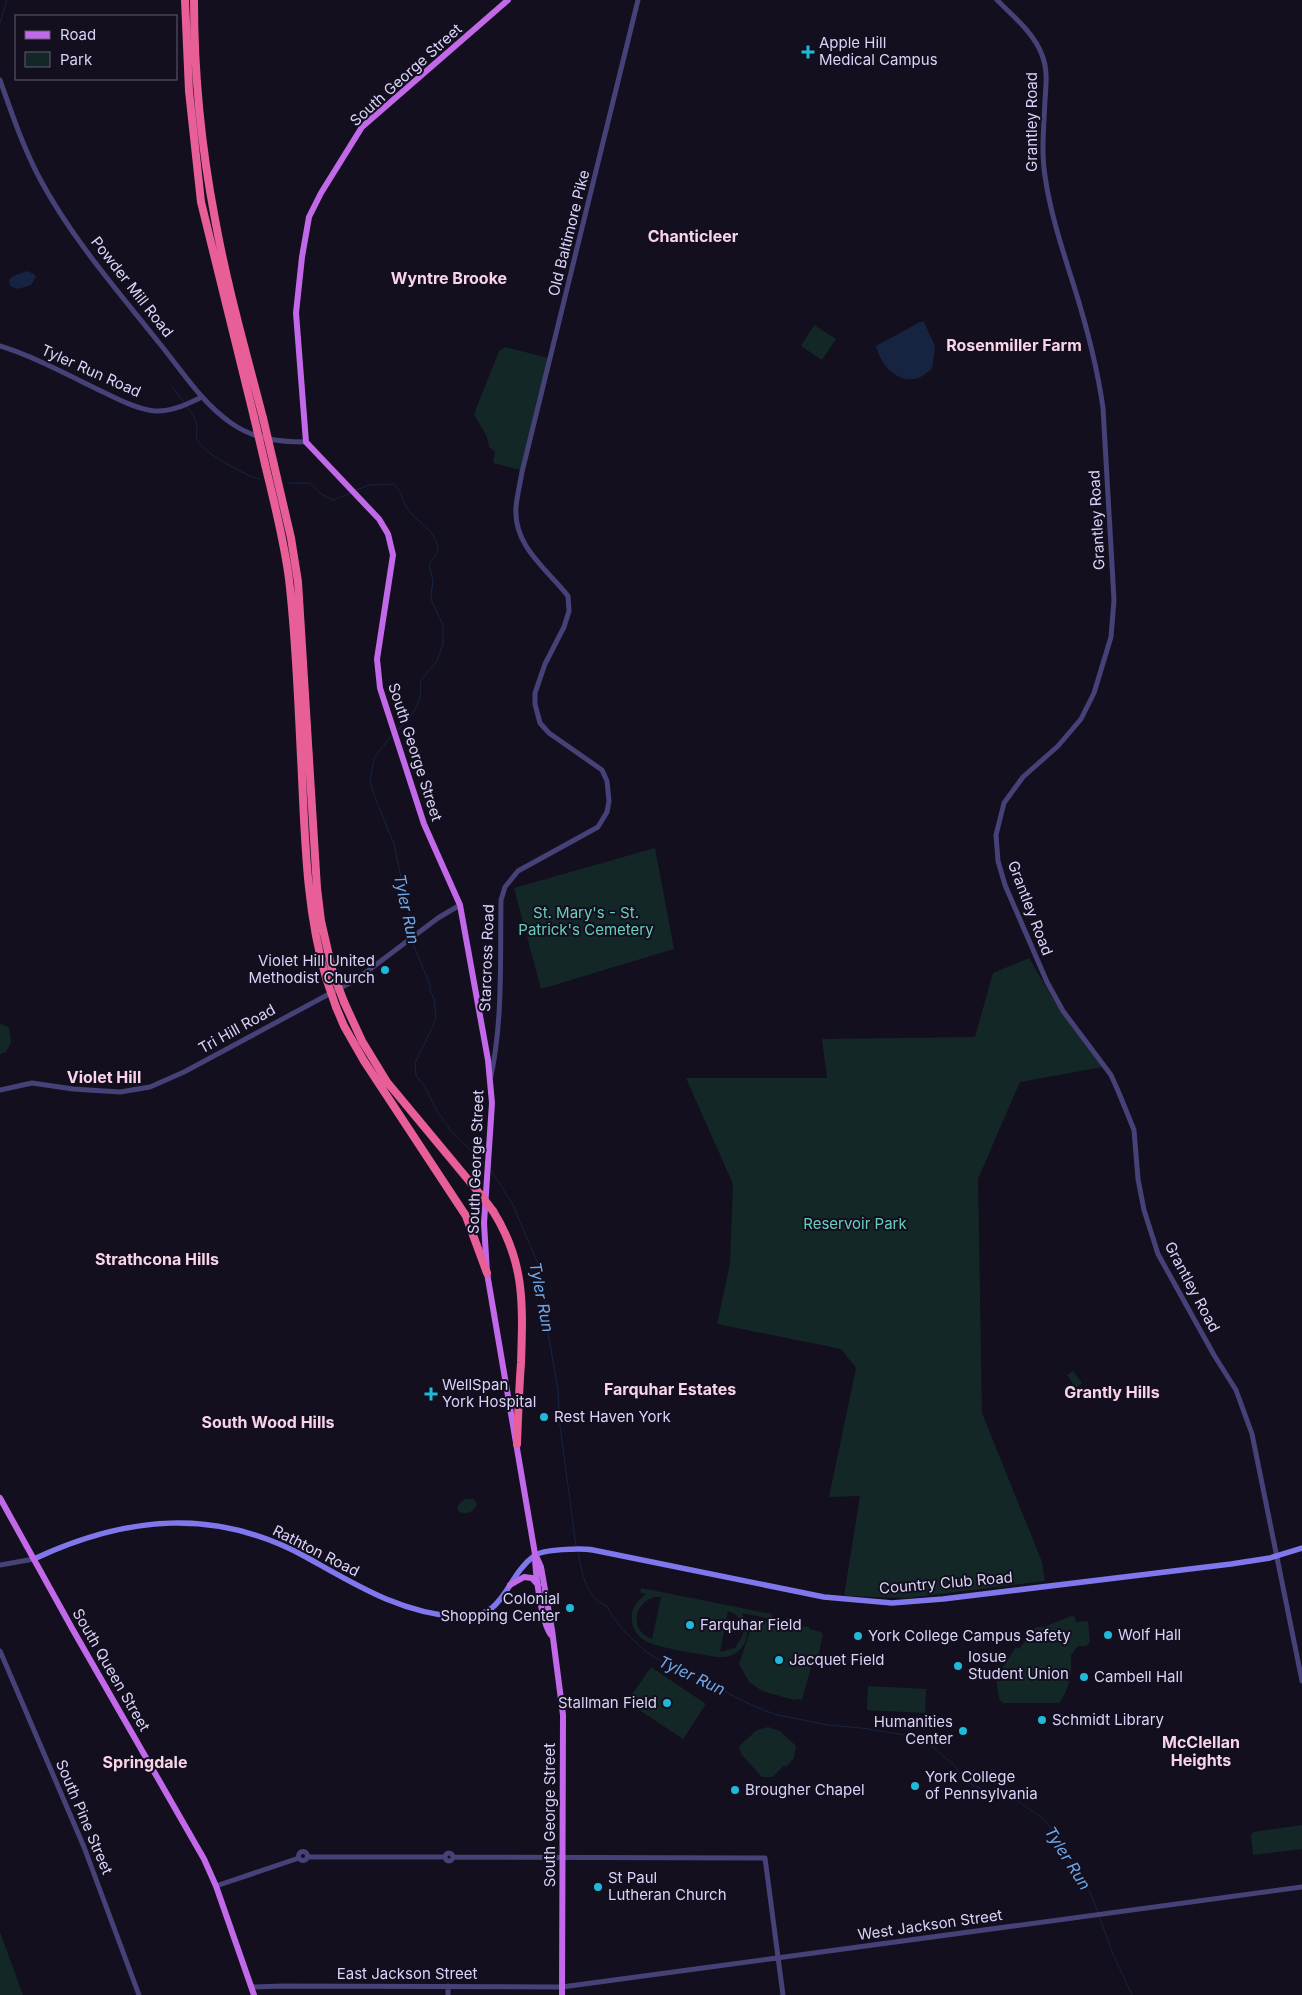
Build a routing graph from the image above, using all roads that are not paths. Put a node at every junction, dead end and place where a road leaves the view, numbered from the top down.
1 (186, 0) edge
2 (194, 0) edge
3 (508, 0) edge
4 (638, 0) edge
5 (997, 0) edge
6 (0, 80) edge
7 (0, 346) edge
8 (202, 397) junction
9 (306, 442) junction
10 (522, 472) joint
11 (460, 905) junction
12 (491, 1076) junction
13 (0, 1090) edge
14 (488, 1273) junction
15 (517, 1444) junction
16 (0, 1498) edge
17 (1302, 1548) edge
18 (535, 1554) junction
19 (1278, 1556) junction
20 (34, 1559) junction
21 (0, 1565) edge
22 (510, 1585) junction
23 (538, 1586) junction
24 (551, 1635) junction
25 (0, 1651) edge
26 (1302, 1680) edge
27 (562, 1857) junction
28 (216, 1886) junction
29 (1302, 1887) edge
30 (779, 1958) junction
31 (448, 1986) junction
32 (252, 1987) junction
33 (562, 1987) junction
34 (139, 1995) edge
35 (254, 1995) edge
36 (448, 1995) edge
37 (562, 1995) edge
38 (784, 1995) edge

1 - 14 highway, bridge
2 - 15 highway, bridge
3 - 9 main road, South George Street
4 - 10 street, Old Baltimore Pike
5 - 19 street, Grantley Road
6 - 8 street, Powder Mill Road
7 - 8 street, Tyler Run Road
8 - 9 street, Powder Mill Road
9 - 11 main road, South George Street
10 - 12 street, Starcross Road
11 - 12 main road, South George Street
11 - 13 street, Tri Hill Road
12 - 14 main road, South George Street
14 - 15 main road, South George Street
15 - 18 main road, South George Street
16 - 20 main road, South Queen Street
17 - 19 main road, Country Club Road
18 - 19 main road, Country Club Road
18 - 22 main road, Rathton Road
18 - 23 main road, South George Street
18 - 24 main road, South George Street
19 - 26 street, Grantley Road
20 - 21 street, Rathton Road
20 - 22 main road, Rathton Road
20 - 28 main road, South Queen Street
22 - 23 main road
23 - 24 main road, South George Street
24 - 27 main road, South George Street
25 - 34 street, South Pine Street
27 - 28 street
27 - 30 street
27 - 33 main road, South George Street
28 - 32 main road, South Queen Street
29 - 30 street, West Jackson Street
30 - 33 street, West Jackson Street
30 - 38 street
31 - 32 street, East Jackson Street
31 - 33 street, East Jackson Street
31 - 36 street
32 - 35 main road, South Queen Street
33 - 37 main road, South George Street

